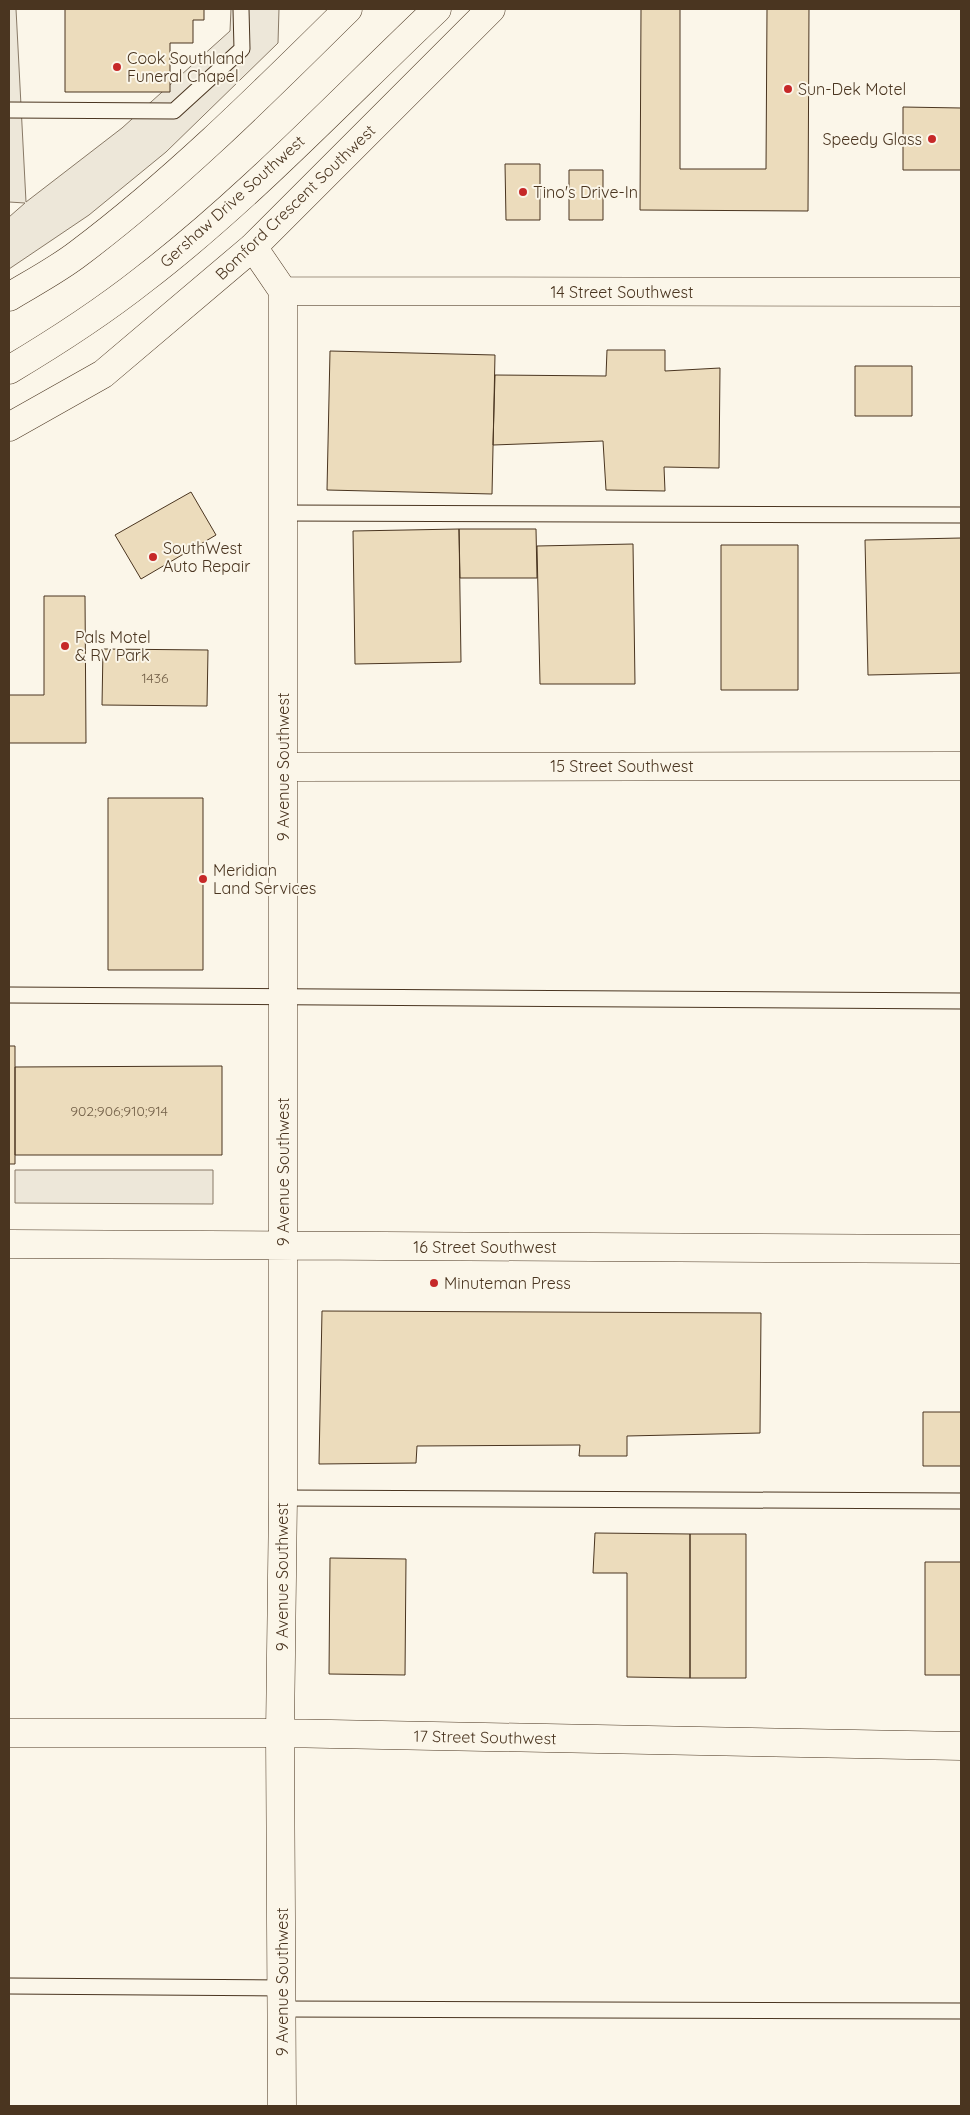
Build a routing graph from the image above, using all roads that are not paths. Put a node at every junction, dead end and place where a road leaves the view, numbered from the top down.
1 (242, 9) edge
2 (348, 9) edge
3 (437, 9) edge
4 (492, 9) edge
5 (9, 110) edge
6 (253, 247) junction
7 (283, 291) junction
8 (961, 292) edge
9 (9, 298) edge
10 (9, 370) edge
11 (9, 426) edge
12 (283, 513) junction
13 (961, 515) edge
14 (961, 766) edge
15 (283, 767) junction
16 (9, 995) edge
17 (283, 996) junction
18 (961, 1001) edge
19 (9, 1244) edge
20 (283, 1246) junction
21 (961, 1249) edge
22 (283, 1498) junction
23 (961, 1501) edge
24 (9, 1733) edge
25 (280, 1733) junction
26 (961, 1746) edge
27 (9, 1986) edge
28 (282, 1999) junction
29 (961, 2011) edge
30 (282, 2106) edge

1 - 5 lane
2 - 9 main road
3 - 10 main road, Gershaw Drive Southwest
4 - 6 main road, Bomford Crescent Southwest
6 - 7 main road
6 - 11 main road, Bomford Crescent Southwest
7 - 8 main road, 14 Street Southwest
7 - 12 main road, 9 Avenue Southwest
12 - 13 lane
12 - 15 main road, 9 Avenue Southwest
14 - 15 main road, 15 Street Southwest
15 - 17 main road, 9 Avenue Southwest
16 - 17 lane
17 - 18 lane
17 - 20 main road, 9 Avenue Southwest
19 - 20 main road, 16 Street Southwest
20 - 21 main road, 16 Street Southwest
20 - 22 main road, 9 Avenue Southwest
22 - 23 lane
22 - 25 main road, 9 Avenue Southwest
24 - 25 main road, 17 Street Southwest
25 - 26 main road, 17 Street Southwest
25 - 28 main road, 9 Avenue Southwest
27 - 28 lane
28 - 29 lane
28 - 30 main road, 9 Avenue Southwest

